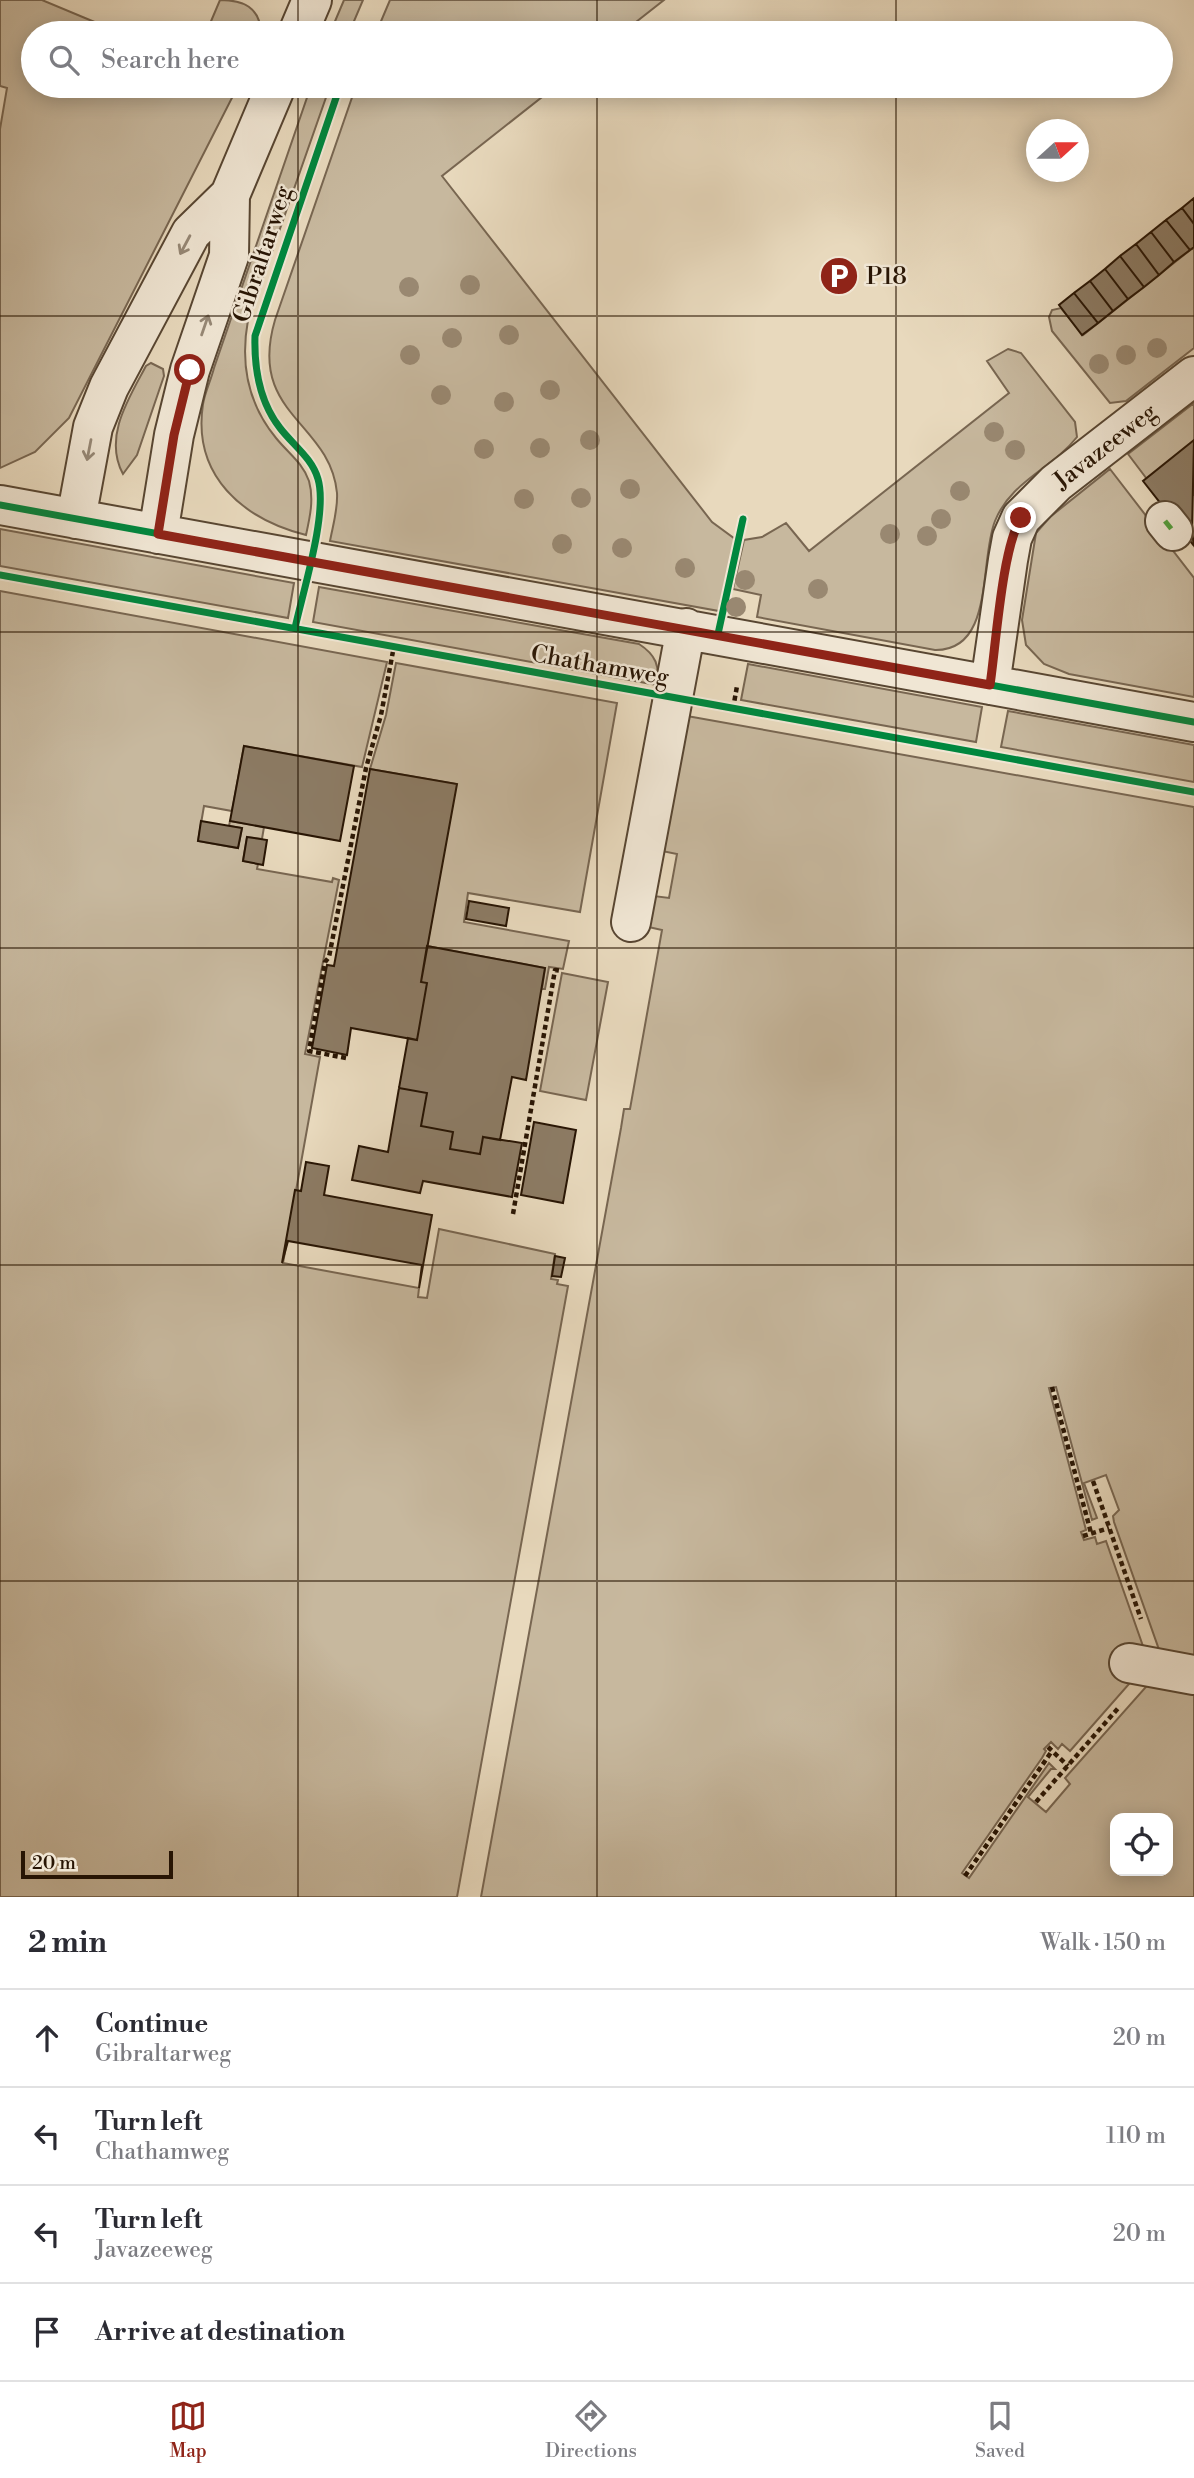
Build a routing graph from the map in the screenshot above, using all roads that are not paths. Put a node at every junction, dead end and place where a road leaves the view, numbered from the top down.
1 (271, 98) edge
2 (230, 195) junction
3 (1194, 376) edge
4 (0, 505) edge
5 (76, 519) junction
6 (158, 534) junction
7 (686, 628) junction
8 (990, 685) junction
9 (1194, 722) edge
10 (631, 922) dead end
11 (1129, 1663) dead end
12 (1194, 1675) edge

1 - 2 street, Gibraltarweg
2 -> 5 street, Gibraltarweg
6 -> 2 street, Gibraltarweg
3 - 8 street, Javazeeweg
4 - 5 street, Chathamweg
5 - 6 street, Chathamweg
6 - 7 street, Chathamweg
7 - 8 street, Chathamweg
7 - 10 street
8 - 9 street, Chathamweg
11 - 12 street

